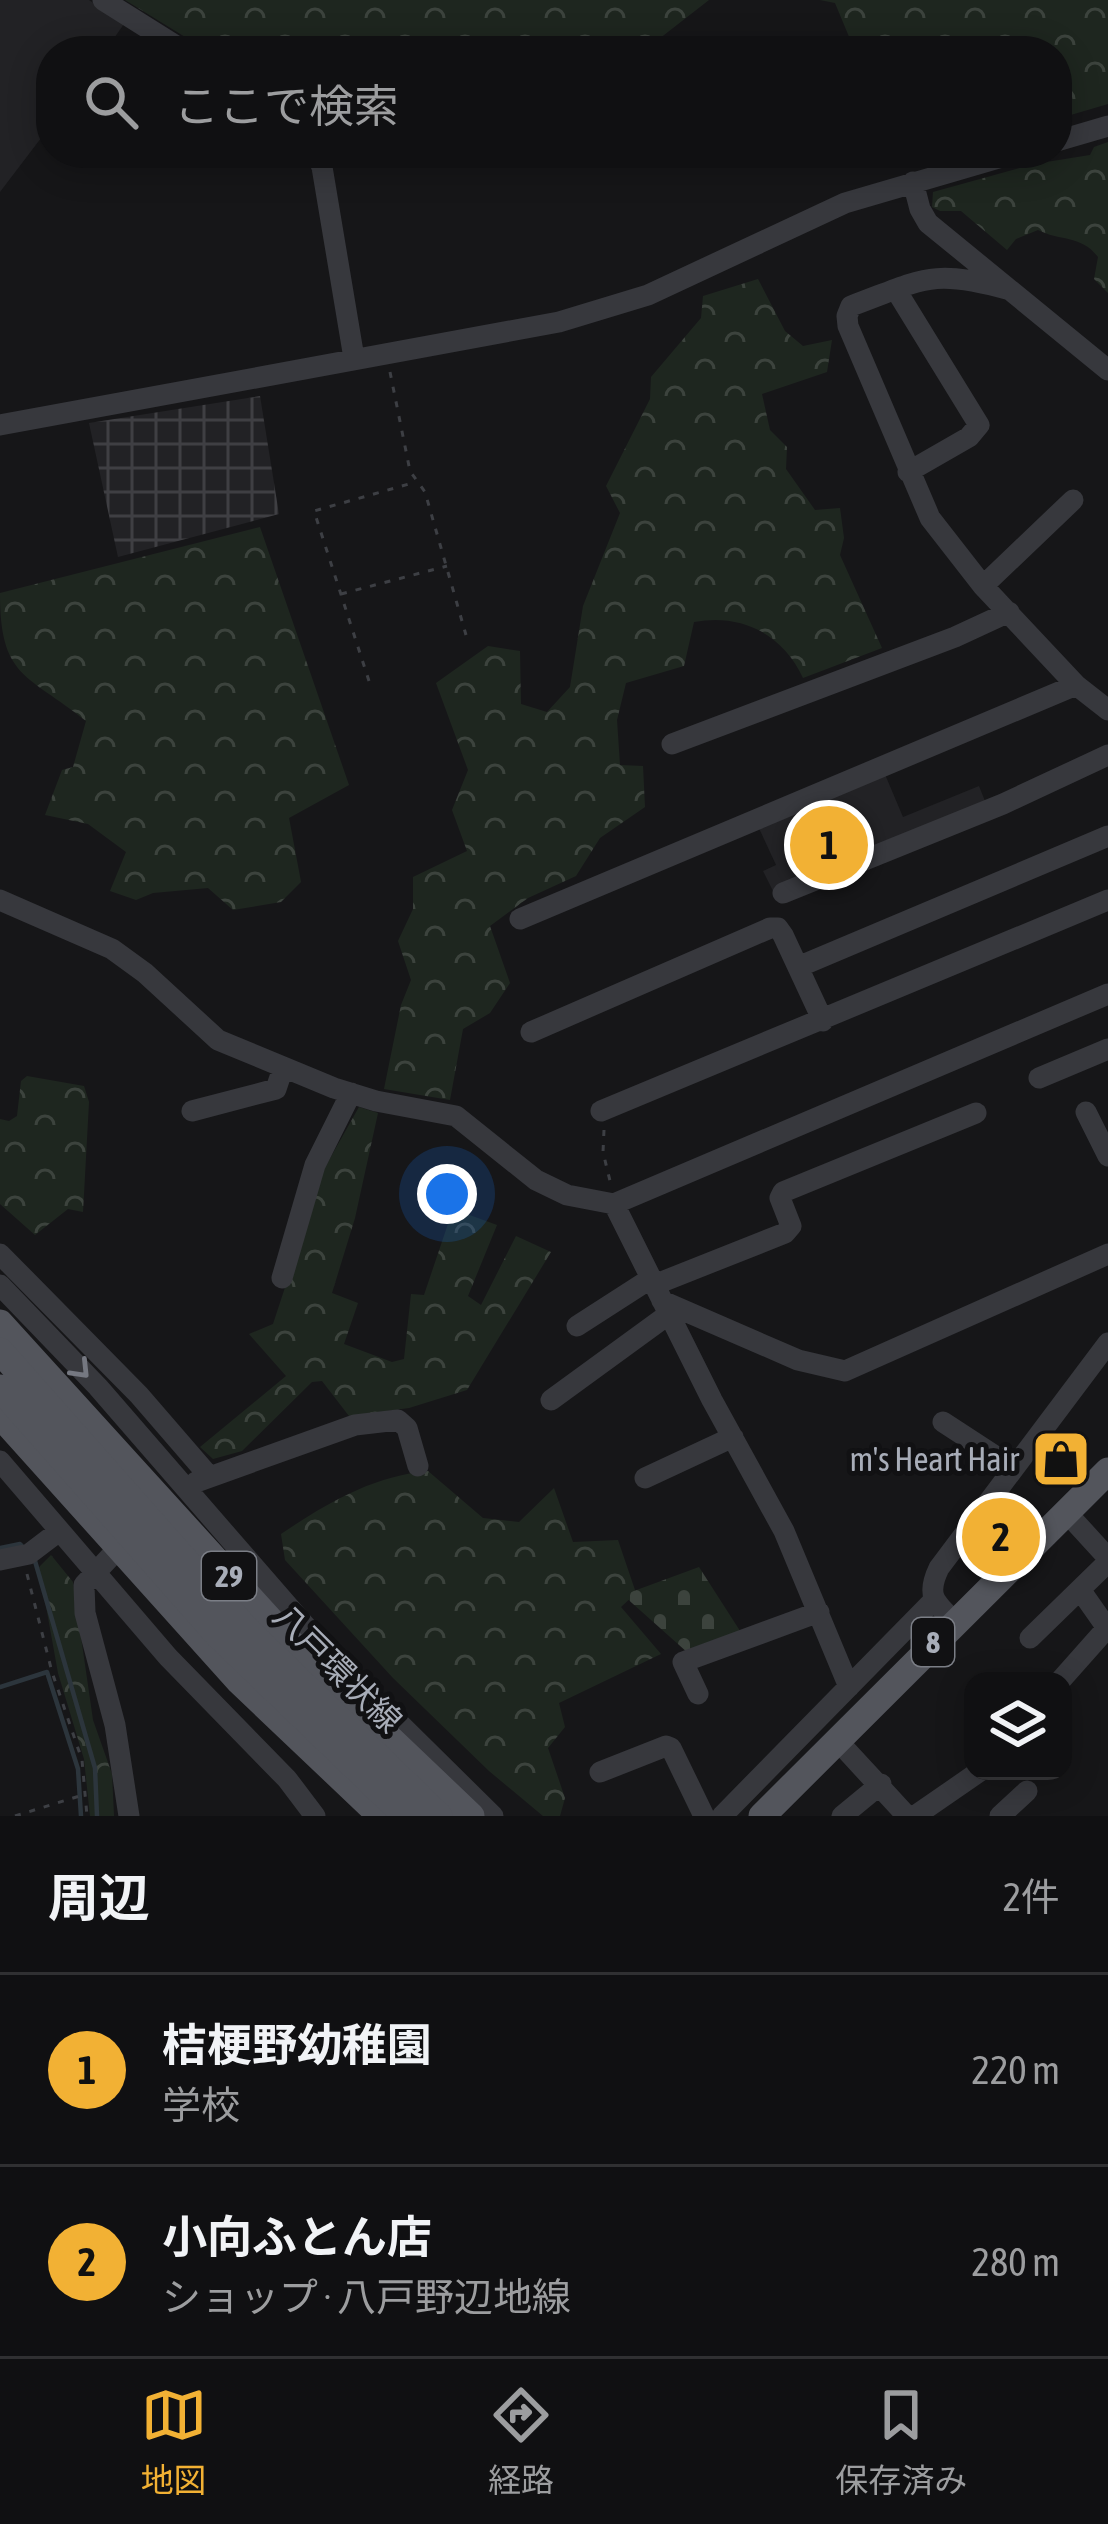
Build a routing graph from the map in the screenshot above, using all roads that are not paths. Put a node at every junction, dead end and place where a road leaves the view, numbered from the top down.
1 (103, 0) edge
2 (160, 36) edge
3 (1108, 126) edge
4 (1072, 137) edge
5 (322, 168) edge
6 (963, 168) edge
7 (913, 182) junction
8 (896, 290) junction
9 (1010, 290) junction
10 (355, 358) junction
11 (1108, 370) edge
12 (0, 425) edge
13 (908, 472) junction
14 (1073, 500) dead end
15 (982, 586) junction
16 (1009, 612) junction
17 (1076, 685) junction
18 (1108, 710) edge
19 (672, 743) dead end
20 (1108, 755) edge
21 (1108, 836) edge
22 (783, 893) dead end
23 (0, 900) edge
24 (1108, 900) edge
25 (520, 920) dead end
26 (798, 968) junction
27 (1108, 994) edge
28 (823, 1021) junction
29 (531, 1032) dead end
30 (1108, 1048) edge
31 (283, 1068) junction
32 (1039, 1078) dead end
33 (351, 1093) junction
34 (192, 1111) dead end
35 (601, 1111) road end
36 (1086, 1112) dead end
37 (976, 1113) dead end
38 (1108, 1156) edge
39 (614, 1204) junction
40 (0, 1254) edge
41 (1108, 1254) edge
42 (282, 1278) dead end
43 (0, 1285) edge
44 (659, 1295) junction
45 (18, 1305) edge
46 (577, 1326) dead end
47 (1108, 1343) edge
48 (0, 1351) edge
49 (0, 1388) edge
50 (551, 1400) dead end
51 (0, 1415) edge
52 (943, 1422) dead end
53 (733, 1437) junction
54 (0, 1461) edge
55 (418, 1466) dead end
56 (1012, 1467) junction
57 (1108, 1471) edge
58 (208, 1476) junction
59 (645, 1478) dead end
60 (186, 1486) junction
61 (167, 1503) dead end
62 (1066, 1513) junction
63 (58, 1532) junction
64 (111, 1556) dead end
65 (0, 1560) edge
66 (1108, 1560) edge
67 (94, 1573) junction
68 (1081, 1591) junction
69 (933, 1601) junction
70 (819, 1612) junction
71 (954, 1621) junction
72 (1030, 1638) dead end
73 (1068, 1672) edge
74 (849, 1687) junction
75 (698, 1694) dead end
76 (836, 1738) junction
77 (600, 1772) dead end
78 (966, 1780) edge
79 (881, 1784) junction
80 (1027, 1791) dead end
81 (129, 1816) edge
82 (315, 1816) edge
83 (381, 1816) edge
84 (406, 1816) edge
85 (440, 1816) edge
86 (470, 1816) edge
87 (493, 1816) edge
88 (704, 1816) edge
89 (722, 1816) edge
90 (762, 1816) edge
91 (842, 1816) edge
92 (911, 1816) edge
93 (1000, 1816) edge

1 - 2 street
3 - 4 street
5 - 10 street
6 - 7 street
7 - 9 street
7 - 10 street
8 - 9 street
8 - 13 street
8 - 13 street
9 - 11 street
10 - 12 street
13 - 15 street
14 - 15 street
15 - 16 street
16 - 17 street
16 - 19 street
17 - 18 street
17 - 25 street
20 - 22 street
21 - 26 street
23 - 31 street
24 - 28 street
26 - 28 street
26 - 29 street
27 - 39 street
28 - 35 street
30 - 32 street
31 - 33 street
31 - 34 street
33 - 39 street
33 - 42 street
36 - 38 street
37 - 44 street
39 - 44 street
40 - 45 street
41 - 44 street
43 - 45 street
44 - 46 street
44 - 50 street
44 - 53 street
45 - 58 street
45 -> 60 street
45 - 86 main road, 29
47 - 56 street
48 - 85 main road, 八戸環状線 / 29, bridge
49 - 84 main road, 八戸環状線 / 29, bridge
51 - 83 main road, 29
52 - 56 street
53 - 59 street
53 - 70 street
54 - 63 street
55 - 58 street
56 - 69 street
57 - 62 main road, 8
58 - 60 street
60 - 61 street
60 - 87 street
62 - 66 street
62 - 71 main road, 8
63 - 65 street
63 - 67 street
64 - 67 street
66 - 68 street
67 - 81 street
67 - 82 street
68 - 72 street
68 - 73 street
69 - 71 street
69 - 74 street
70 - 74 street
70 - 75 street
71 - 76 main road, 8
74 - 89 street
76 - 79 street
76 - 90 main road, 8
77 - 88 street
78 - 92 street
79 - 91 street
79 - 92 street
80 - 93 street

